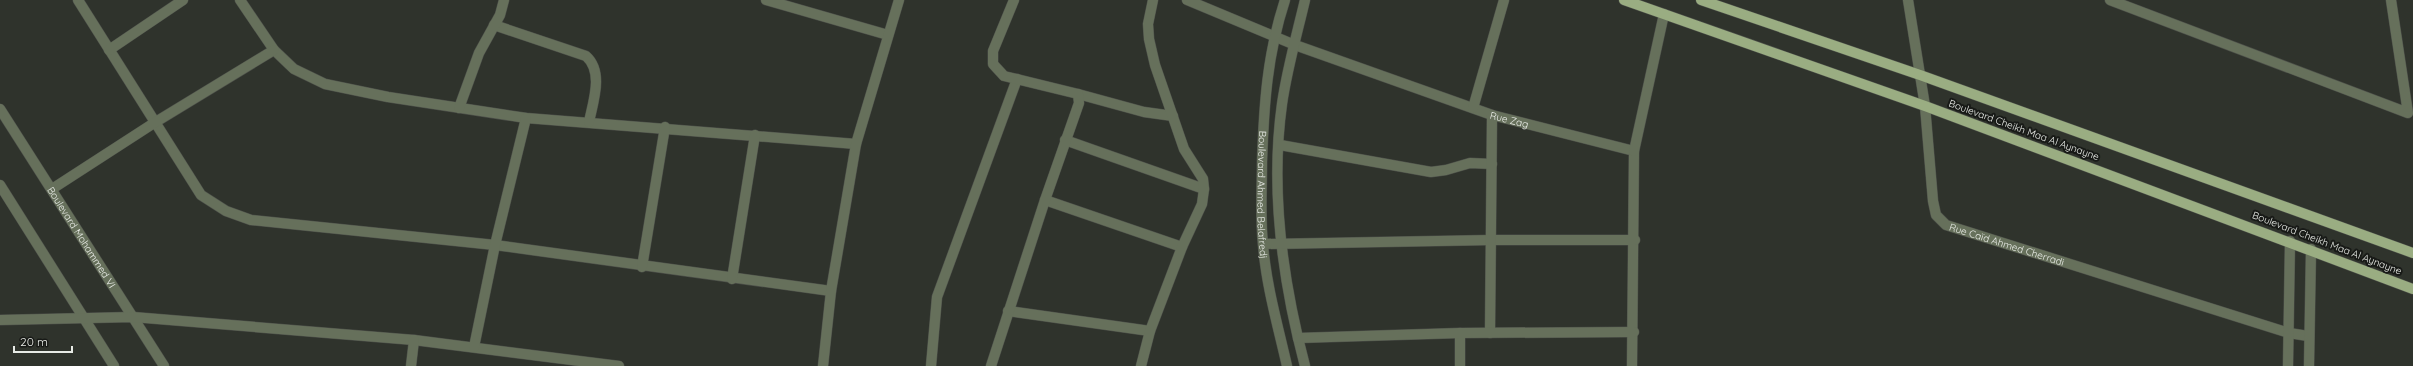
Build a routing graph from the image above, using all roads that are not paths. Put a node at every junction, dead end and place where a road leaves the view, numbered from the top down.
1 (78, 0) edge
2 (184, 0) edge
3 (240, 0) edge
4 (504, 0) edge
5 (766, 0) edge
6 (899, 0) edge
7 (1014, 0) edge
8 (1153, 0) edge
9 (1188, 0) edge
10 (1284, 0) edge
11 (1305, 0) edge
12 (1504, 0) edge
13 (1624, 0) edge
14 (1701, 0) edge
15 (1908, 0) edge
16 (2110, 0) edge
17 (2391, 0) edge
18 (1664, 14) junction
19 (494, 25) junction
20 (888, 35) junction
21 (1273, 36) junction
22 (1295, 45) junction
23 (110, 50) junction
24 (274, 50) junction
25 (1920, 74) junction
26 (1017, 79) junction
27 (1078, 94) junction
28 (1925, 106) junction
29 (459, 108) junction
30 (1474, 108) junction
31 (0, 109) edge
32 (2411, 114) edge
33 (1492, 115) junction
34 (1173, 116) junction
35 (526, 118) junction
36 (589, 122) junction
37 (154, 123) junction
38 (665, 127) junction
39 (755, 135) junction
40 (1065, 140) junction
41 (856, 144) junction
42 (1280, 145) junction
43 (1634, 151) junction
44 (1492, 164) junction
45 (0, 185) edge
46 (52, 189) junction
47 (1204, 189) junction
48 (1045, 200) junction
49 (1492, 240) junction
50 (1635, 240) junction
51 (2290, 241) junction
52 (1262, 244) junction
53 (1283, 244) junction
54 (495, 245) junction
55 (1182, 247) junction
56 (2311, 249) junction
57 (2413, 253) edge
58 (642, 267) junction
59 (732, 279) junction
60 (2413, 289) edge
61 (831, 292) junction
62 (1008, 312) junction
63 (133, 317) junction
64 (84, 319) junction
65 (0, 320) edge
66 (1150, 331) junction
67 (1634, 332) junction
68 (1460, 333) junction
69 (1490, 333) junction
70 (2289, 333) junction
71 (2308, 336) junction
72 (1298, 338) junction
73 (414, 340) junction
74 (474, 347) junction
75 (114, 366) edge
76 (164, 366) edge
77 (411, 366) edge
78 (619, 366) edge
79 (823, 366) edge
80 (931, 366) edge
81 (991, 366) edge
82 (1141, 366) edge
83 (1287, 366) edge
84 (1305, 366) edge
85 (1460, 366) edge
86 (1632, 366) edge
87 (2288, 366) edge
88 (2308, 366) edge

1 - 23 street
2 - 23 street
3 - 24 street
4 - 19 street
5 - 20 street
6 - 20 street
7 - 26 street
8 - 34 street
9 - 21 street, Rue Zag
10 - 21 street, Boulevard Ahmed Belafredj
11 - 22 street, Boulevard Ahmed Belafredj
12 - 30 street
13 - 18 main road, Boulevard Cheikh Maa Al Aynayne
14 - 25 main road, Boulevard Cheikh Maa Al Aynayne
15 - 25 street, Rue Caïd Ahmed Cherradi
16 - 32 street
17 - 32 street
18 - 28 main road, Boulevard Cheikh Maa Al Aynayne
18 - 43 street
19 - 29 street
19 - 36 street
20 - 41 street
21 - 22 street, Rue Zag
21 - 52 street, Boulevard Ahmed Belafredj
22 - 30 street, Rue Zag
22 - 42 street, Boulevard Ahmed Belafredj
23 - 37 street
24 - 29 street
24 - 37 street
25 - 28 street, Rue Caïd Ahmed Cherradi
25 - 57 main road, Boulevard Cheikh Maa Al Aynayne
26 - 27 street
26 - 80 street
27 - 34 street
27 - 40 street
28 - 51 main road, Boulevard Cheikh Maa Al Aynayne
28 - 70 street, Rue Caïd Ahmed Cherradi
29 - 35 street
30 - 33 street, Rue Zag
31 - 46 street, Boulevard Mohammed VI
33 - 43 street, Rue Zag
33 - 44 street
34 - 47 street
35 - 36 street
35 - 54 street
36 - 38 street
37 - 46 street
37 - 54 street
38 - 39 street
38 - 58 street
39 - 41 street
39 - 59 street
40 - 47 street
40 - 48 street
41 - 61 street
42 - 44 street
42 - 53 street, Boulevard Ahmed Belafredj
43 - 50 street
44 - 49 street
45 - 64 street
46 - 63 street, Boulevard Mohammed VI
47 - 55 street
48 - 55 street
48 - 62 street
49 - 50 street
49 - 53 street
49 - 69 street
50 - 67 street
51 - 56 main road, Boulevard Cheikh Maa Al Aynayne
51 - 70 street
52 - 53 street
52 - 83 street, Boulevard Ahmed Belafredj
53 - 72 street, Boulevard Ahmed Belafredj
54 - 58 street
54 - 74 street
55 - 66 street
56 - 60 main road, Boulevard Cheikh Maa Al Aynayne
56 - 71 street
58 - 59 street
59 - 61 street
61 - 79 street
62 - 66 street
62 - 81 street
63 - 64 street
63 - 73 street
63 - 76 street, Boulevard Mohammed VI
64 - 65 street
64 - 75 street
66 - 82 street
67 - 69 street
67 - 86 street
68 - 69 street
68 - 72 street
68 - 85 street
70 - 71 street, Rue Caïd Ahmed Cherradi
70 - 87 street
71 - 88 street
72 - 84 street, Boulevard Ahmed Belafredj
73 - 74 street
73 - 77 street
74 - 78 street

